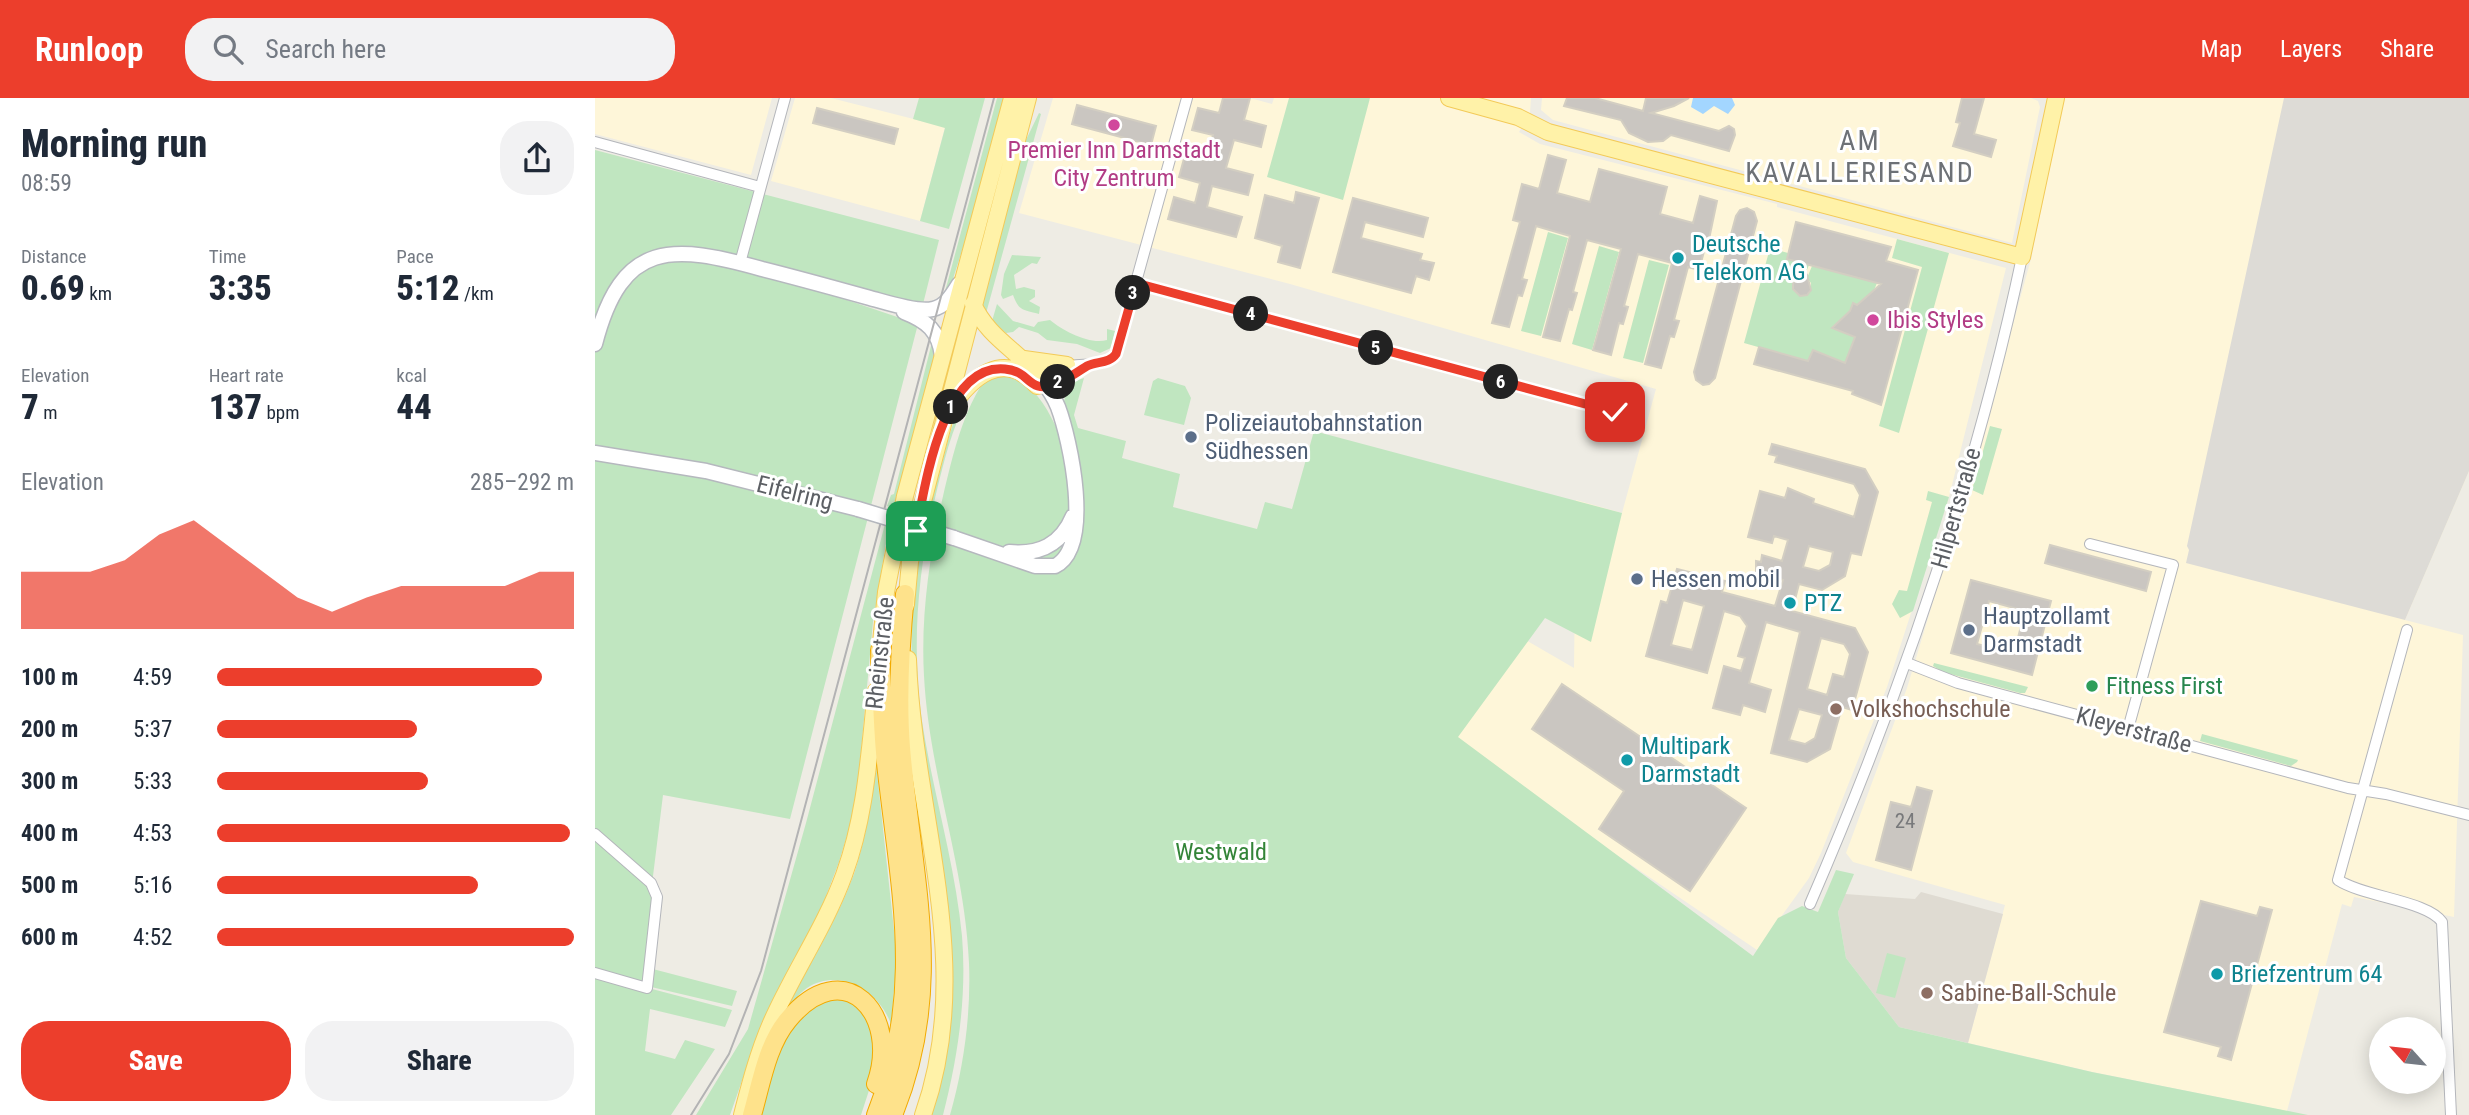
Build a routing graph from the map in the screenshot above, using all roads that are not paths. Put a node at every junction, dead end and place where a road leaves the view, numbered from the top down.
1 (785, 98) edge
2 (1012, 98) edge
3 (1028, 98) edge
4 (1187, 98) edge
5 (1449, 98) edge
6 (2056, 98) edge
7 (595, 142) edge
8 (760, 187) junction
9 (2022, 257) junction
10 (740, 263) junction
11 (964, 277) junction
12 (1136, 283) junction
13 (877, 300) junction
14 (973, 304) junction
15 (595, 344) edge
16 (1023, 359) junction
17 (942, 360) junction
18 (1069, 370) junction
19 (1042, 383) junction
20 (1057, 405) junction
21 (1632, 417) dead end
22 (943, 419) junction
23 (1067, 440) junction
24 (599, 450) edge
25 (2090, 544) dead end
26 (905, 594) junction
27 (2407, 630) dead end
28 (880, 650) junction
29 (1907, 663) junction
30 (2128, 729) junction
31 (2363, 790) junction
32 (2469, 815) edge
33 (595, 834) edge
34 (1810, 904) dead end
35 (595, 973) edge
36 (742, 1115) edge
37 (752, 1115) edge
38 (865, 1115) edge
39 (876, 1115) edge
40 (893, 1115) edge
41 (923, 1115) edge
42 (2451, 1115) edge

1 - 8 street
2 - 11 main road, Rheinstraße
3 - 14 main road, Rheinstraße
4 - 12 street
5 - 9 main road
6 - 9 main road, Hilpertstraße
7 - 8 street
8 - 10 street
9 - 29 street, Hilpertstraße
10 - 13 main road
10 - 15 main road
11 - 13 main road
11 - 17 main road, Rheinstraße
12 - 18 street
12 - 21 street
13 - 17 main road
14 - 16 main road
14 - 22 main road, Rheinstraße
16 - 18 main road
16 - 19 main road
17 - 28 main road, Rheinstraße
18 - 19 street
18 - 20 street
19 - 20 main road, Eifelring
19 - 22 main road
19 - 23 main road, Eifelring
20 - 23 main road, Eifelring
22 - 26 main road, Rheinstraße
23 - 24 main road, Eifelring, bridge
25 - 30 street
26 - 40 highway
26 - 41 main road, Rheinstraße
27 - 31 street
28 - 36 main road, Rheinstraße
28 - 39 highway
29 - 30 street, Kleyerstraße
29 - 34 street, Hilpertstraße
30 - 31 street, Kleyerstraße
31 - 32 street, Kleyerstraße
31 - 42 street
33 - 35 street
37 - 38 highway

